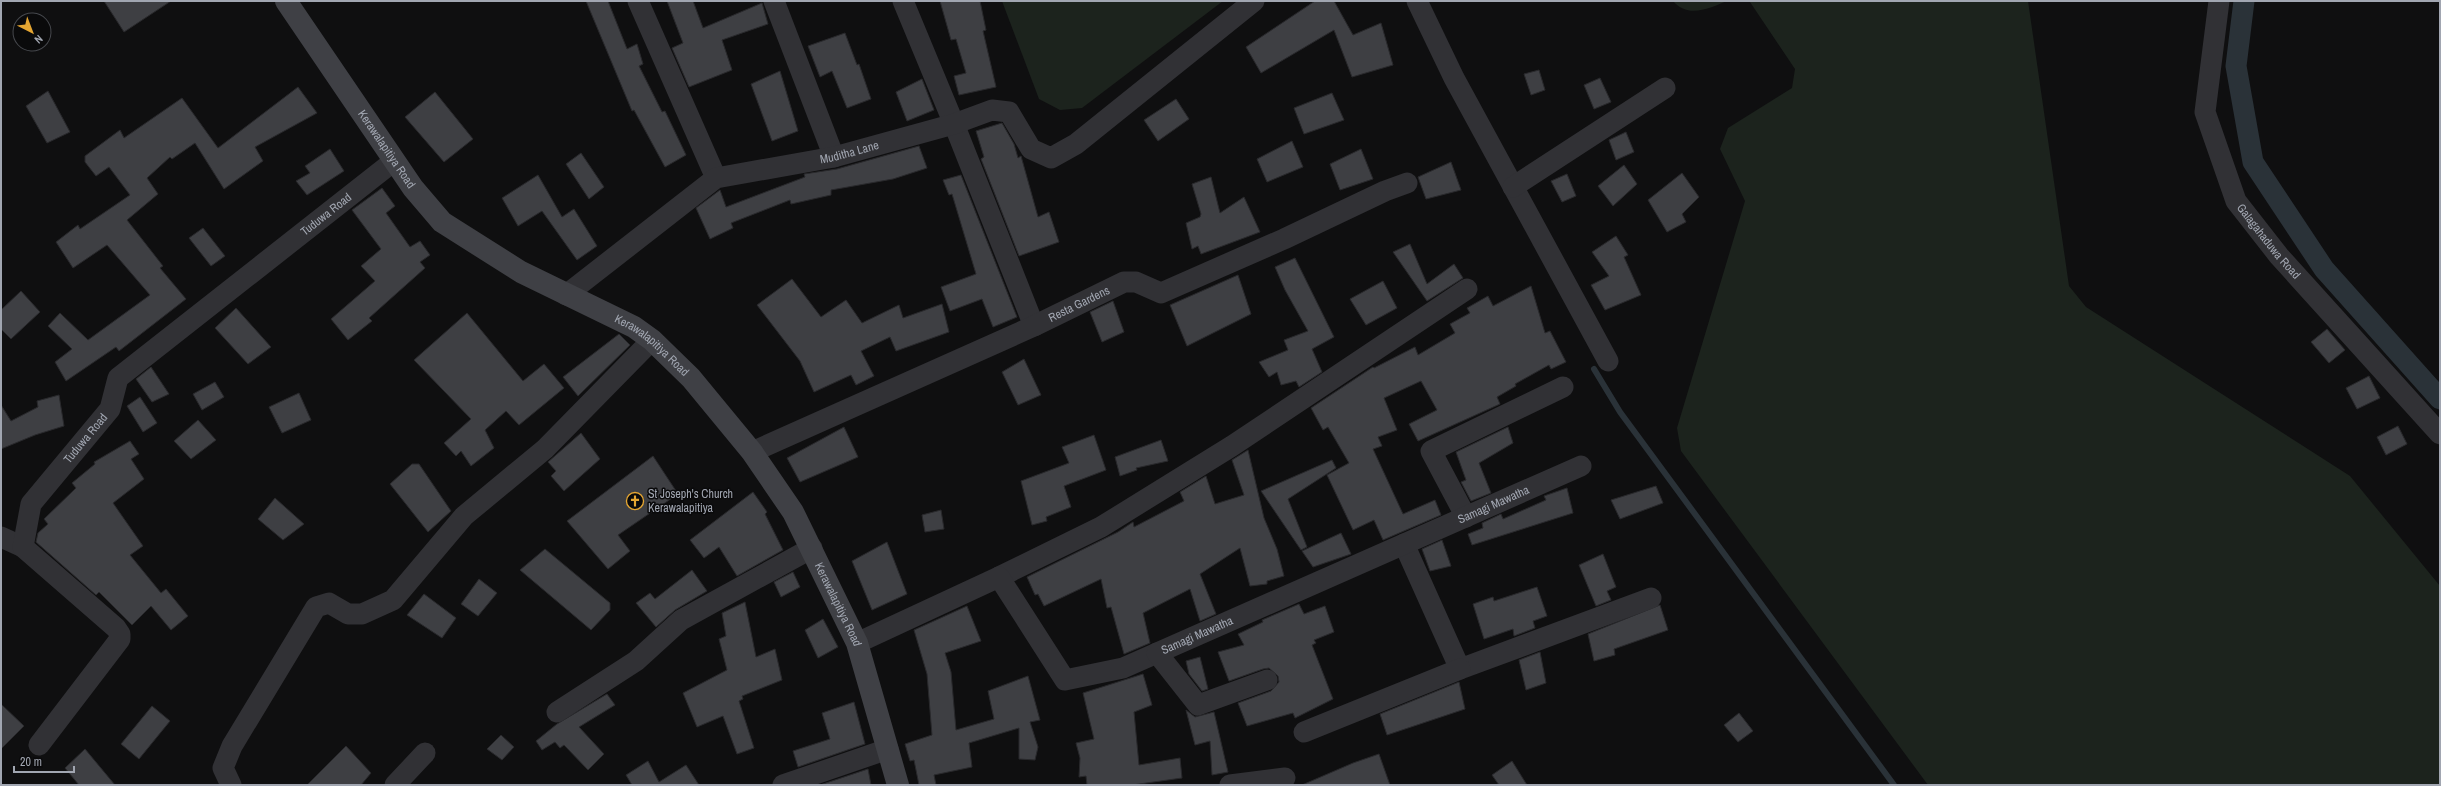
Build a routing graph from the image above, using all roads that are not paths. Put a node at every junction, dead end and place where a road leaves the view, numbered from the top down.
1 (286, 1) edge
2 (638, 1) edge
3 (774, 1) edge
4 (903, 1) edge
5 (1254, 1) edge
6 (1418, 1) edge
7 (2219, 1) edge
8 (1665, 88) dead end
9 (954, 124) junction
10 (834, 157) junction
11 (394, 161) junction
12 (716, 178) junction
13 (1407, 183) dead end
14 (1513, 187) junction
15 (1467, 289) dead end
16 (566, 295) junction
17 (1034, 326) junction
18 (652, 340) junction
19 (1608, 361) dead end
20 (1563, 387) dead end
21 (2440, 434) edge
22 (752, 452) junction
23 (1581, 466) dead end
24 (1466, 517) junction
25 (1, 537) edge
26 (1404, 544) junction
27 (23, 547) junction
28 (812, 548) junction
29 (999, 577) junction
30 (1651, 598) dead end
31 (857, 643) junction
32 (1157, 653) junction
33 (1460, 669) junction
34 (1267, 680) dead end
35 (557, 712) dead end
36 (1304, 732) dead end
37 (39, 745) dead end
38 (888, 749) junction
39 (425, 753) dead end
40 (1285, 778) dead end
41 (231, 785) edge
42 (395, 785) edge
43 (783, 785) edge
44 (898, 785) edge
45 (1230, 785) edge

1 - 11 street, Kerawalapitiya Road
2 - 12 street
3 - 10 street
4 - 9 street
5 - 9 street, Muditha Lane
6 - 14 street
7 - 21 street, Galagahaduwa Road
8 - 14 street
9 - 10 street, Muditha Lane
9 - 17 street
10 - 12 street, Muditha Lane
11 - 16 street, Kerawalapitiya Road
11 - 27 street, Tuduwa Road
12 - 16 street, Muditha Lane
13 - 17 street, Resta Gardens
14 - 19 street
15 - 29 street
16 - 18 street, Kerawalapitiya Road
17 - 22 street, Resta Gardens
18 - 22 street, Kerawalapitiya Road
18 - 41 street
20 - 24 street
22 - 28 street, Kerawalapitiya Road
23 - 24 street, Samagi Mawatha
24 - 26 street, Samagi Mawatha
25 - 27 street
26 - 32 street, Samagi Mawatha
26 - 33 street
27 - 37 street
28 - 31 street, Kerawalapitiya Road
28 - 35 street
29 - 31 street
29 - 32 street, Samagi Mawatha
30 - 33 street
31 - 38 street, Kerawalapitiya Road
32 - 34 street
33 - 36 street
38 - 43 street
38 - 44 street, Kerawalapitiya Road
39 - 42 street
40 - 45 street

